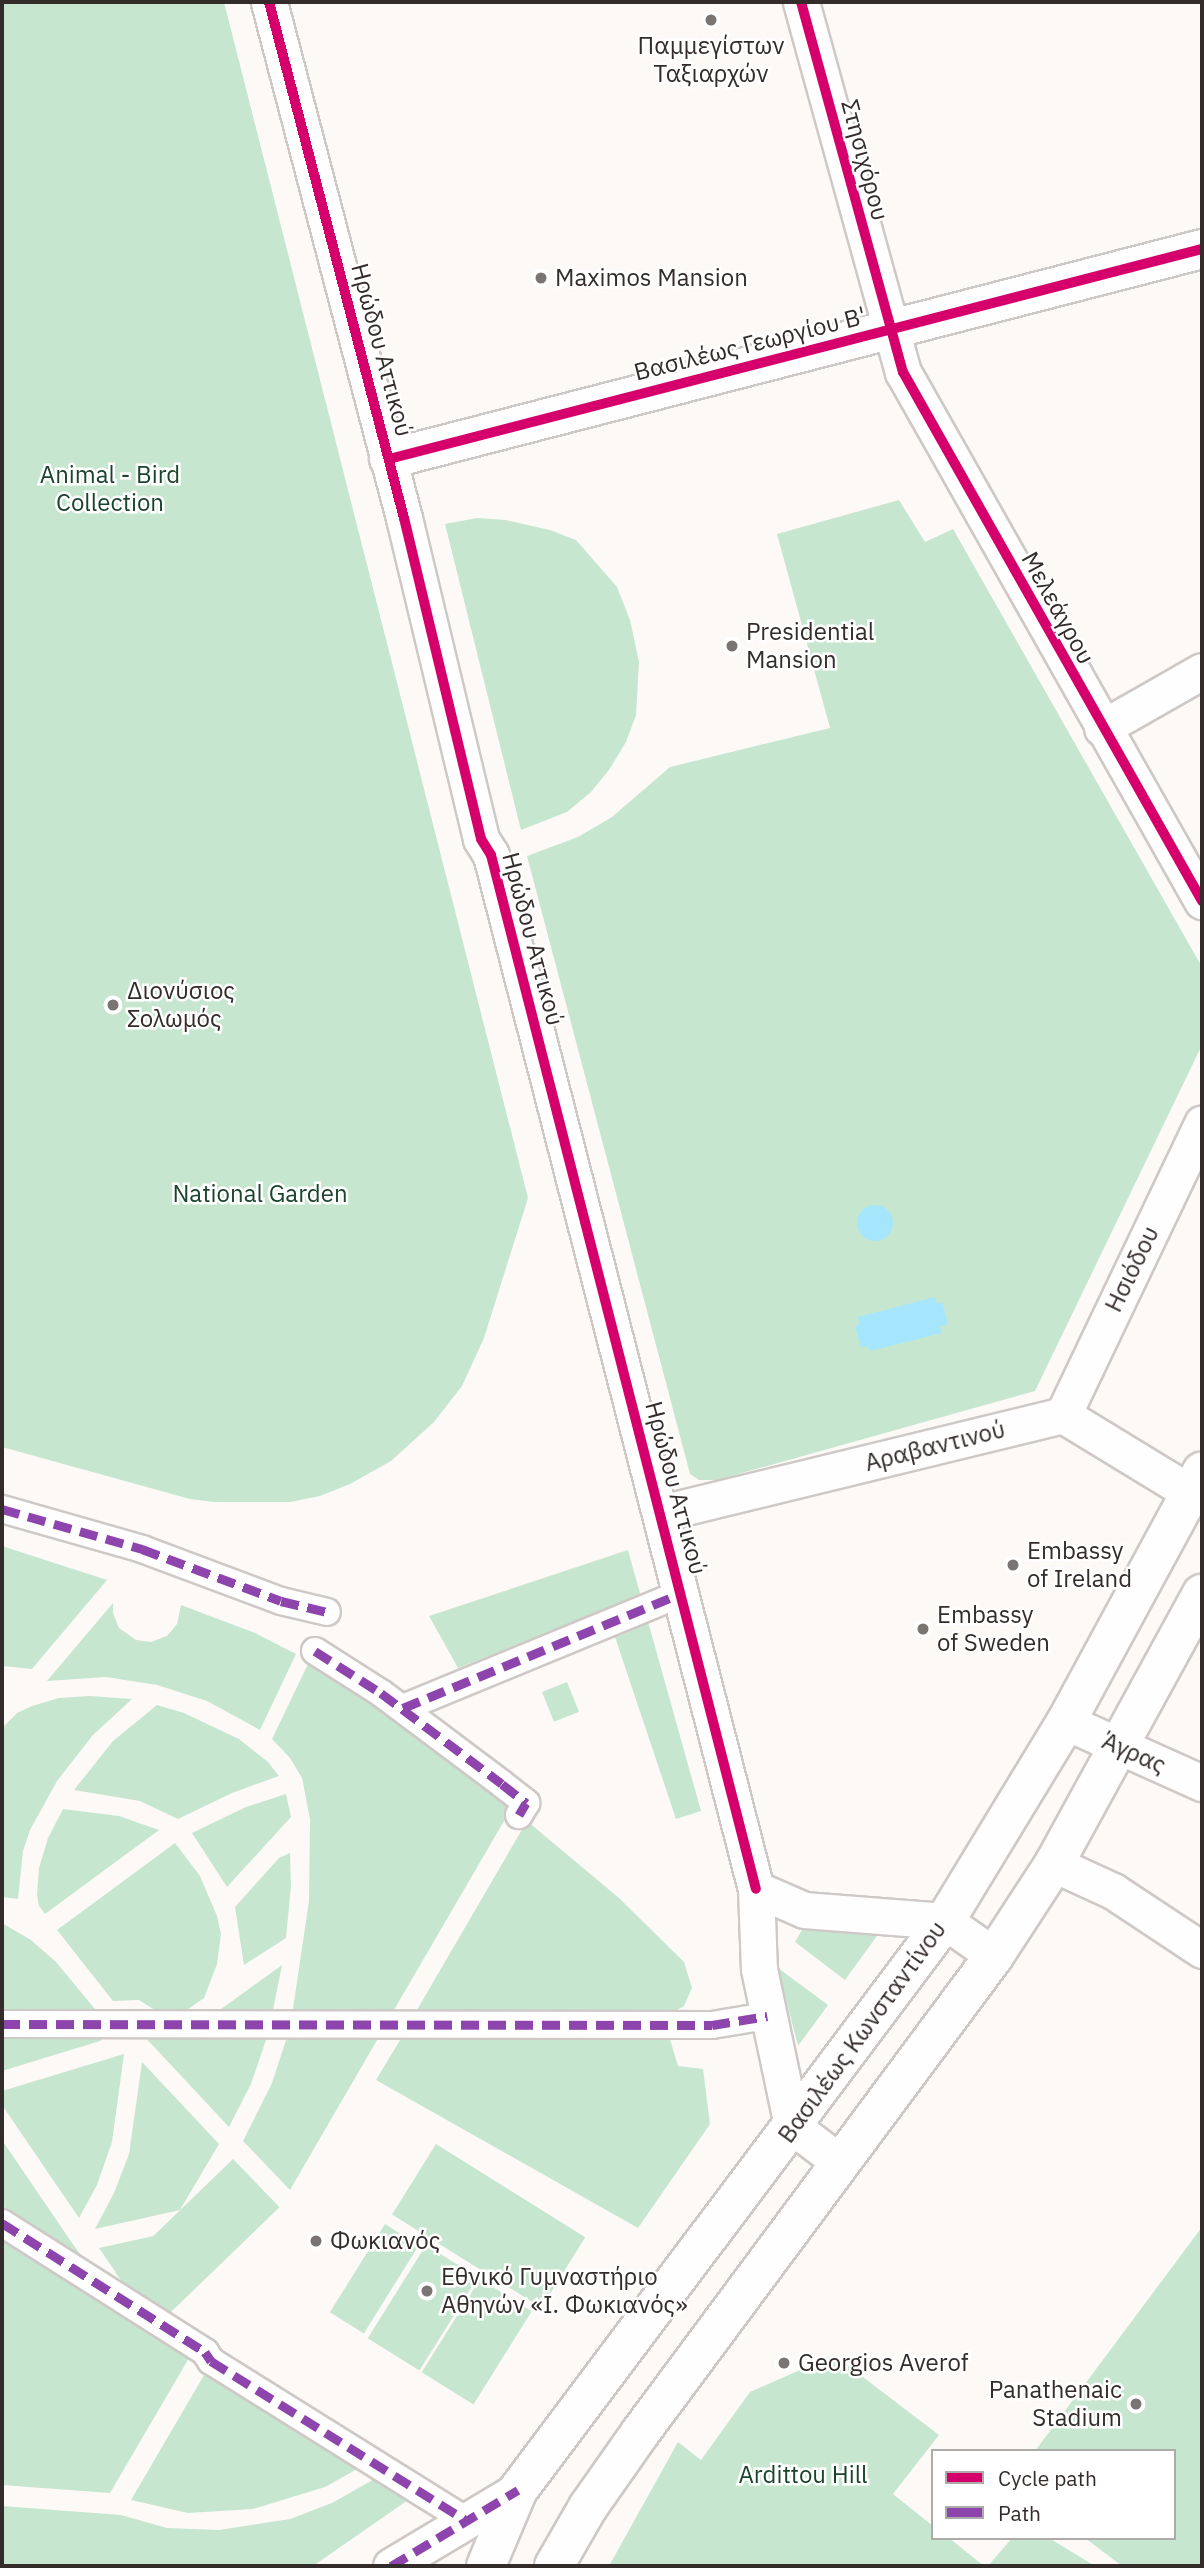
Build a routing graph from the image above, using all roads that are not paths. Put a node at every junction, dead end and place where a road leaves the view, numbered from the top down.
1 (269, 2) edge
2 (801, 2) edge
3 (1202, 249) edge
4 (890, 330) junction
5 (389, 459) junction
6 (1202, 671) edge
7 (1102, 728) junction
8 (1202, 901) edge
9 (1202, 1123) edge
10 (1063, 1415) junction
11 (1197, 1482) edge
12 (2, 1509) edge
13 (661, 1513) junction
14 (682, 1594) junction
15 (1202, 1594) edge
16 (327, 1612) dead end
17 (315, 1651) dead end
18 (403, 1708) junction
19 (1066, 1722) junction
20 (1116, 1745) junction
21 (1202, 1783) edge
22 (519, 1815) dead end
23 (1054, 1864) junction
24 (756, 1889) junction
25 (945, 1921) junction
26 (1202, 1950) edge
27 (994, 1956) junction
28 (767, 2016) junction
29 (2, 2024) edge
30 (792, 2126) junction
31 (841, 2163) junction
32 (2, 2223) edge
33 (518, 2490) junction
34 (467, 2521) junction
35 (391, 2566) edge
36 (486, 2566) edge
37 (554, 2566) edge

1 - 5 street, Ηρώδου Αττικού
2 - 4 street, Στησιχόρου
3 - 4 main road, Βασιλέως Γεωργίου Β'
4 - 5 main road, Βασιλέως Γεωργίου Β'
4 - 7 street, Μελεάγρου
5 - 13 street, Ηρώδου Αττικού
6 - 7 street
7 - 8 street, Μελεάγρου
9 - 10 street, Ησιόδου
10 - 11 street
10 - 13 street, Αραβαντινού
11 - 19 main road, Βασιλέως Κωνσταντίνου
12 - 16 street
13 - 14 street, Ηρώδου Αττικού
14 - 18 street
14 - 24 street, Ηρώδου Αττικού
15 - 20 main road
17 - 18 street
18 - 22 street
19 - 20 street, Άγρας
19 - 25 main road, Βασιλέως Κωνσταντίνου
20 - 21 street, Άγρας
20 - 23 main road
23 - 26 street
23 - 27 main road
24 - 25 street
24 - 28 street, Ηρώδου Αττικού
25 - 27 street
25 - 30 main road, Βασιλέως Κωνσταντίνου
27 - 31 main road
28 - 29 street
28 - 30 street, Ηρώδου Αττικού
30 - 31 street
30 - 33 main road, Βασιλέως Κωνσταντίνου
31 - 37 main road
32 - 34 street
33 - 34 street
33 - 36 main road, Βασιλέως Κωνσταντίνου
34 - 35 street

